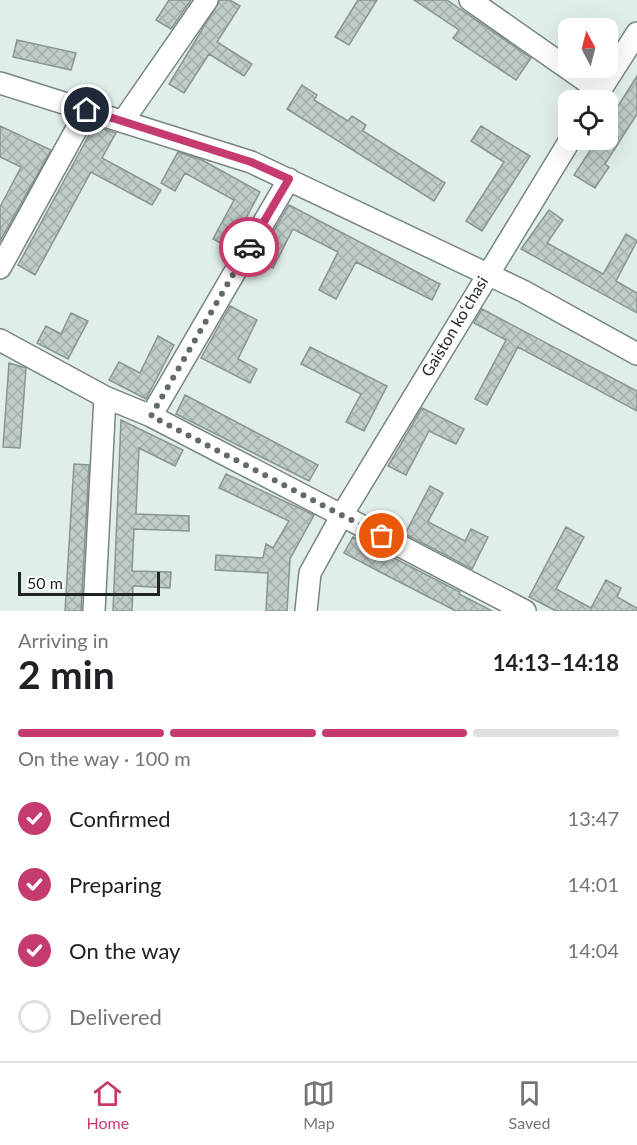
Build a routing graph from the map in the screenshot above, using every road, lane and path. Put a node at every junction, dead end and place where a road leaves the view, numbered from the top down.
1 (207, 0) edge
2 (470, 0) edge
3 (637, 33) edge
4 (631, 56) edge
5 (0, 83) edge
6 (589, 90) edge
7 (602, 90) edge
8 (87, 110) junction
9 (123, 121) junction
10 (564, 150) edge
11 (289, 179) junction
12 (0, 268) edge
13 (486, 273) junction
14 (0, 340) edge
15 (637, 354) edge
16 (105, 397) junction
17 (151, 416) junction
18 (342, 514) junction
19 (94, 611) edge
20 (306, 611) edge
21 (525, 611) edge

1 - 9 street
2 - 6 street
3 - 4 street
4 - 7 street
5 - 8 street
8 - 9 street
8 - 12 street
9 - 11 street
10 - 13 street, Gaiston koʻchasi
11 - 13 street
11 - 17 street
13 - 15 street
13 - 18 street, Gaiston koʻchasi
14 - 16 street
16 - 17 street
16 - 19 street
17 - 18 street
18 - 20 street, Gaiston koʻchasi
18 - 21 street

